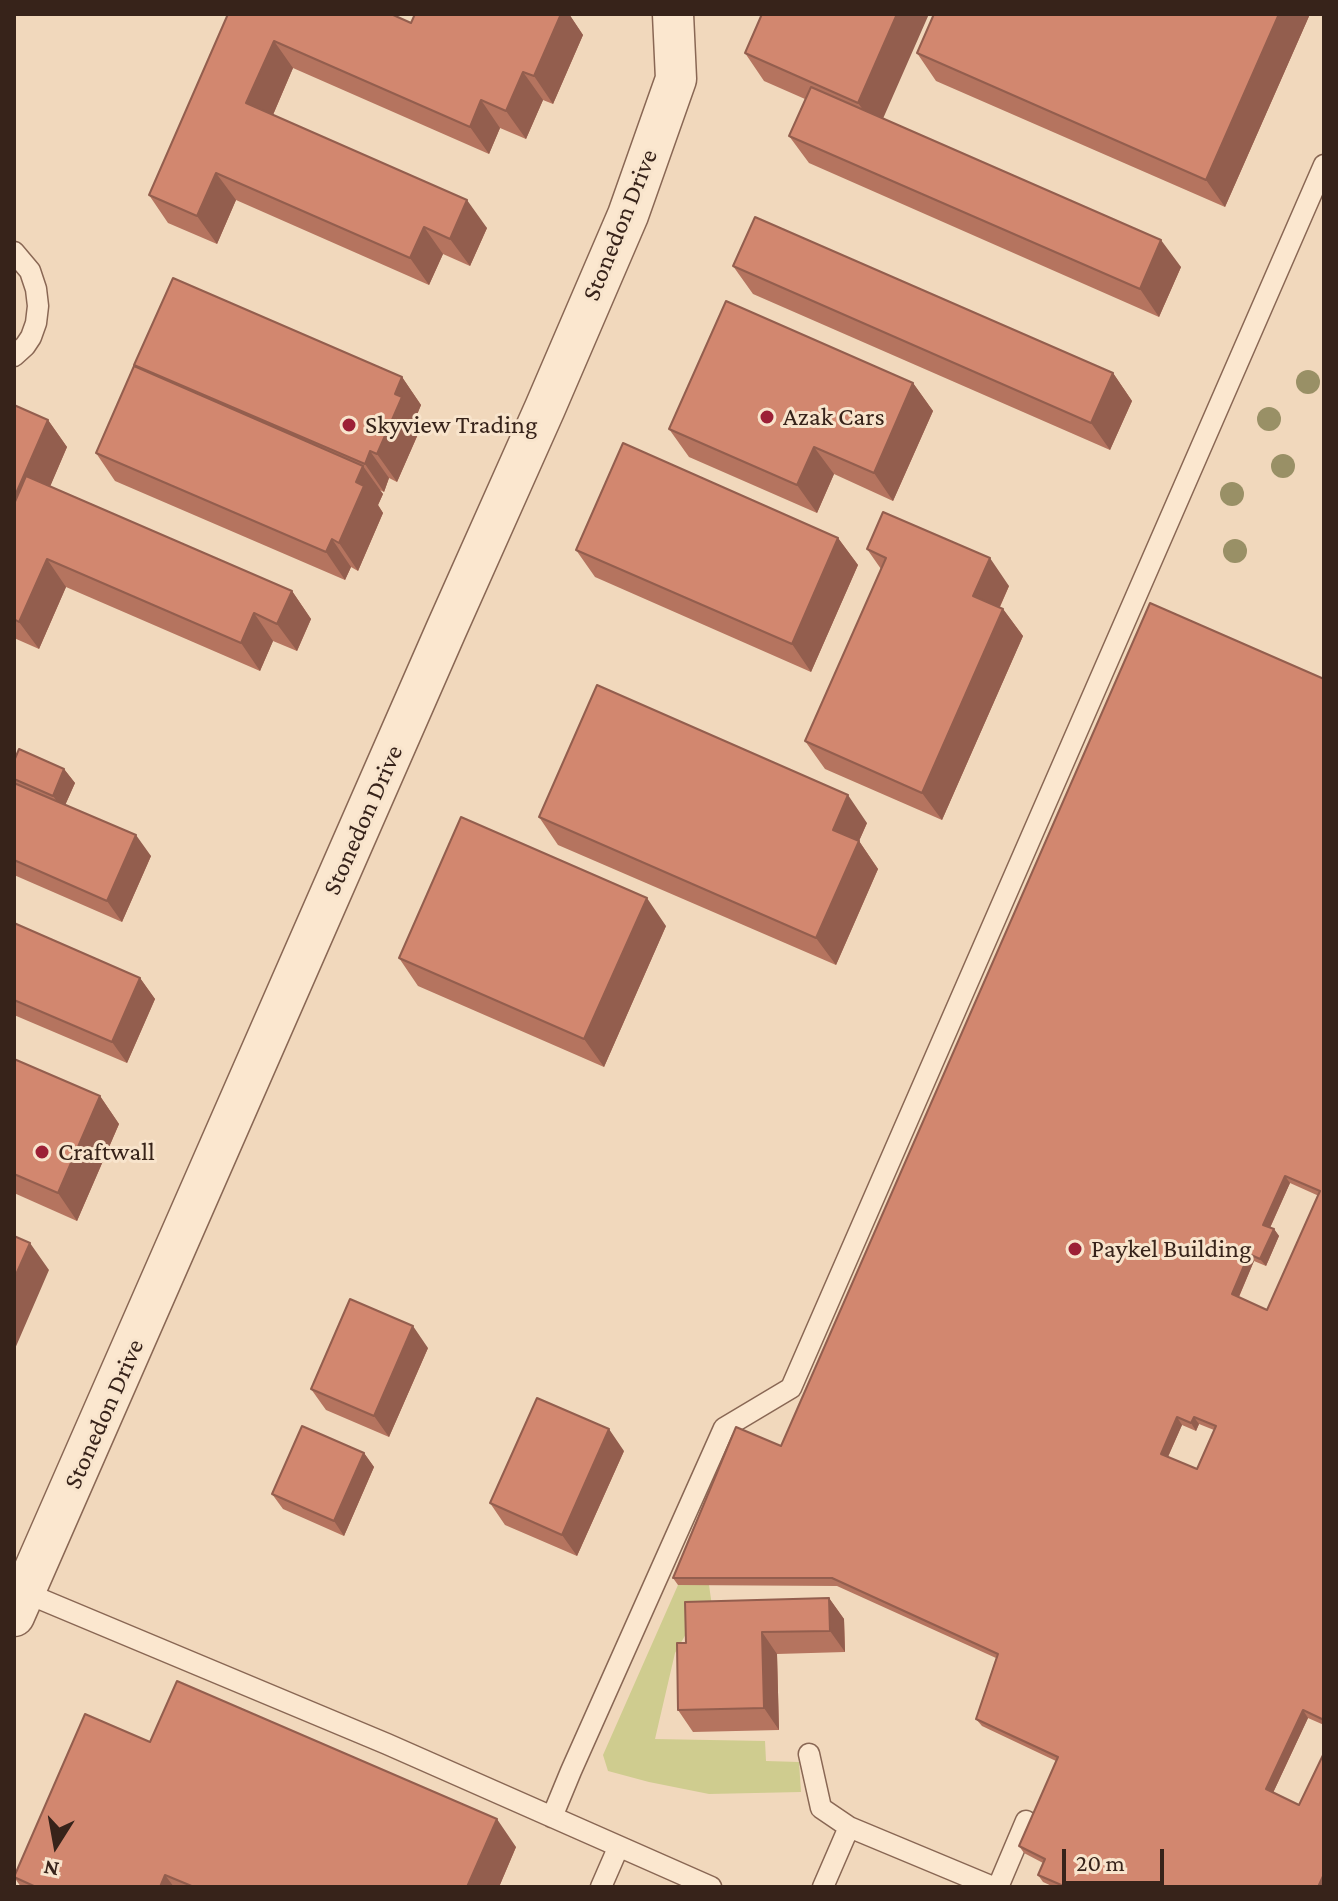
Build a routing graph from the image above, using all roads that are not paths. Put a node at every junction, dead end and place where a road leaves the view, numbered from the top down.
1 (673, 14) edge
2 (1324, 165) edge
3 (14, 252) edge
4 (14, 356) edge
5 (20, 1605) edge
6 (809, 1754) dead end
7 (552, 1817) junction
8 (1026, 1821) edge
9 (849, 1827) junction
10 (618, 1848) junction
11 (684, 1880) edge
12 (601, 1887) edge
13 (711, 1887) edge
14 (823, 1887) edge
15 (995, 1887) edge

1 - 5 street, Stonedon Drive
2 - 7 lane
3 - 4 lane
5 - 7 lane
6 - 9 lane
7 - 10 lane
8 - 15 lane
9 - 14 lane
9 - 15 lane
10 - 11 lane
10 - 12 lane
11 - 13 lane

